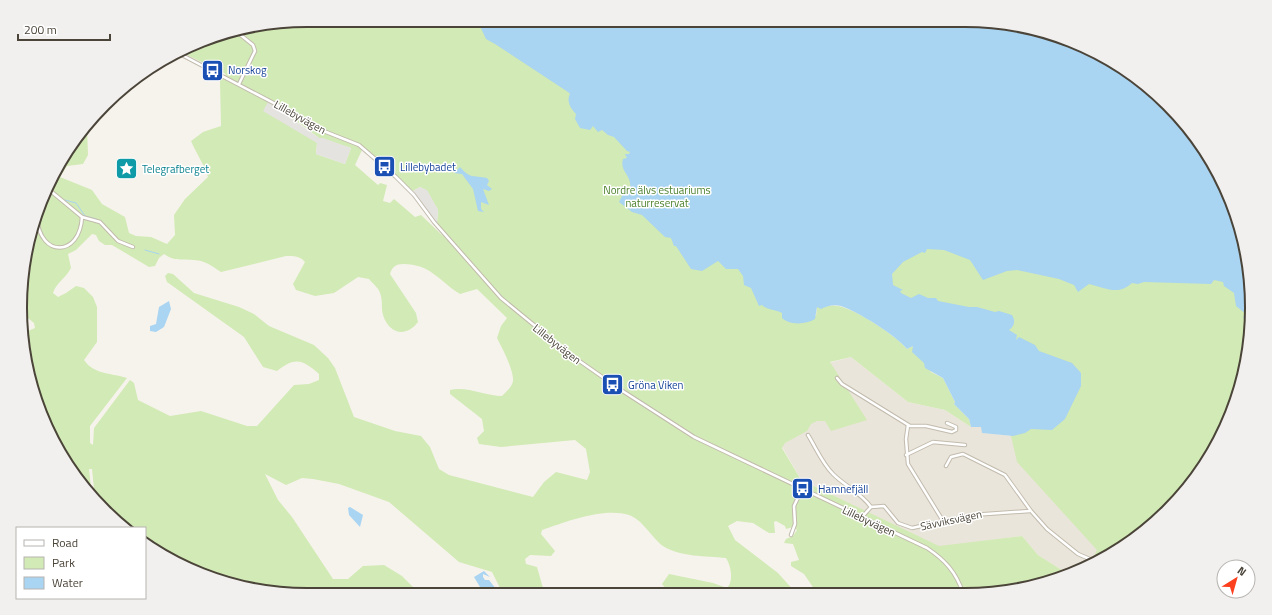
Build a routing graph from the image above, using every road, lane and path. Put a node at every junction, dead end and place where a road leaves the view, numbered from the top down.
1 (241, 35) edge
2 (183, 56) edge
3 (239, 84) junction
4 (52, 192) edge
5 (82, 217) junction
6 (39, 227) edge
7 (133, 247) dead end
8 (837, 378) dead end
9 (947, 423) dead end
10 (908, 425) junction
11 (808, 435) dead end
12 (965, 445) dead end
13 (906, 455) junction
14 (946, 466) dead end
15 (802, 489) junction
16 (871, 507) junction
17 (1031, 511) junction
18 (862, 517) junction
19 (944, 521) junction
20 (792, 535) dead end
21 (1089, 559) edge
22 (961, 588) edge

1 - 3 street
2 - 3 street, Lillebyvägen
3 - 15 street, Lillebyvägen
4 - 5 street
5 - 6 street
5 - 7 street
8 - 10 street
9 - 10 street
10 - 13 street
11 - 16 street
12 - 13 street
13 - 19 street
14 - 17 street
15 - 18 street, Lillebyvägen
15 - 20 street
16 - 18 street
16 - 19 street, Sävviksvägen
17 - 19 street, Sävviksvägen
17 - 21 street
18 - 22 street, Lillebyvägen

